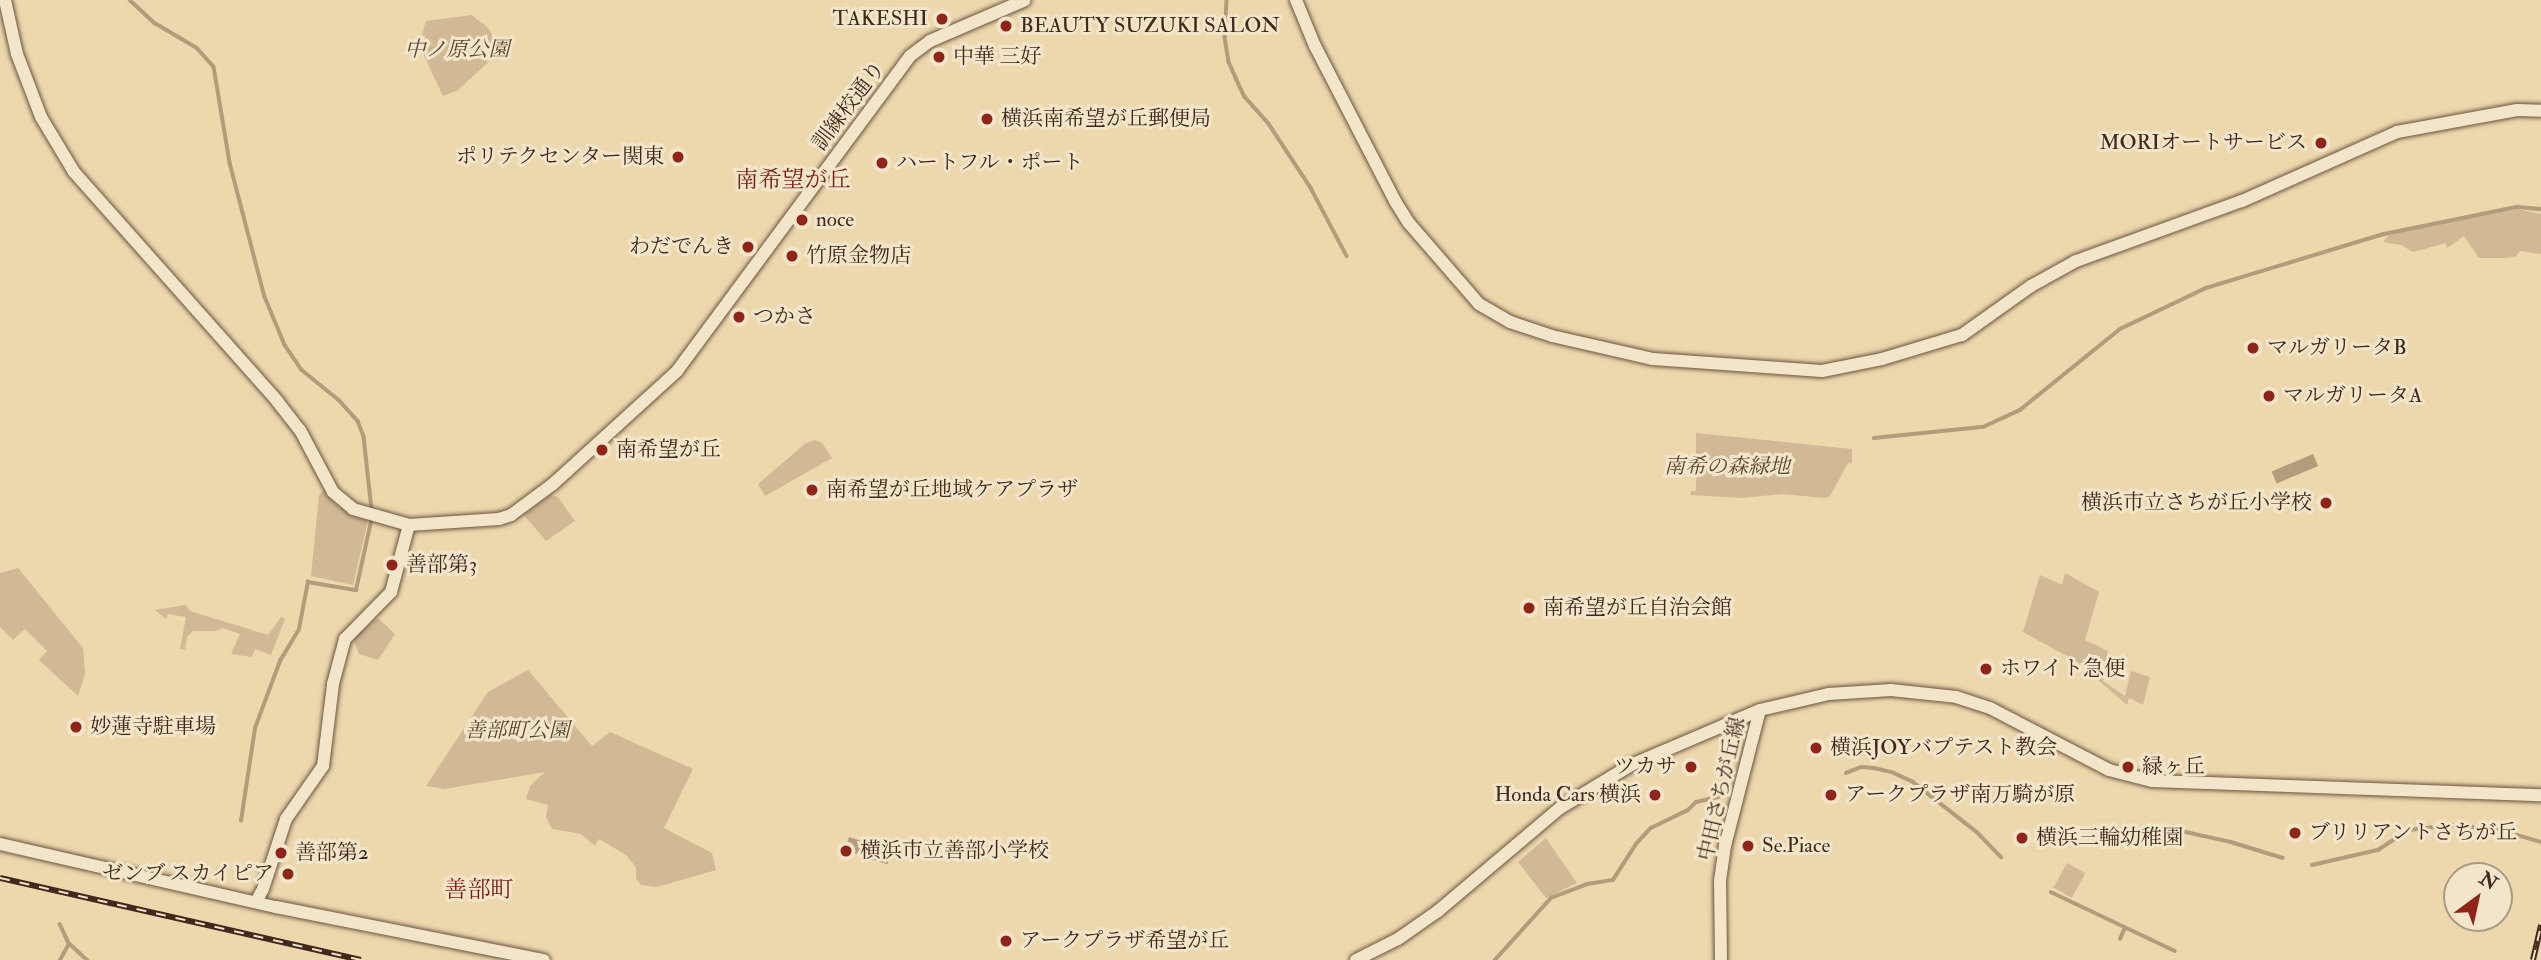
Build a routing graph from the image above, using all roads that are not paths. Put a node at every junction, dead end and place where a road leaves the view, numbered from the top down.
1 (5, 0) edge
2 (1025, 0) edge
3 (1296, 0) edge
4 (2541, 111) edge
5 (409, 525) junction
6 (1760, 710) junction
7 (2541, 795) edge
8 (0, 844) edge
9 (256, 902) junction
10 (544, 960) edge
11 (1356, 960) edge
12 (1721, 960) edge

1 - 5 street, 訓練校通り
2 - 5 street, 訓練校通り
3 - 4 street
5 - 9 street
6 - 7 street
6 - 11 street
6 - 12 street, 中田さちが丘線
8 - 9 street
9 - 10 street

